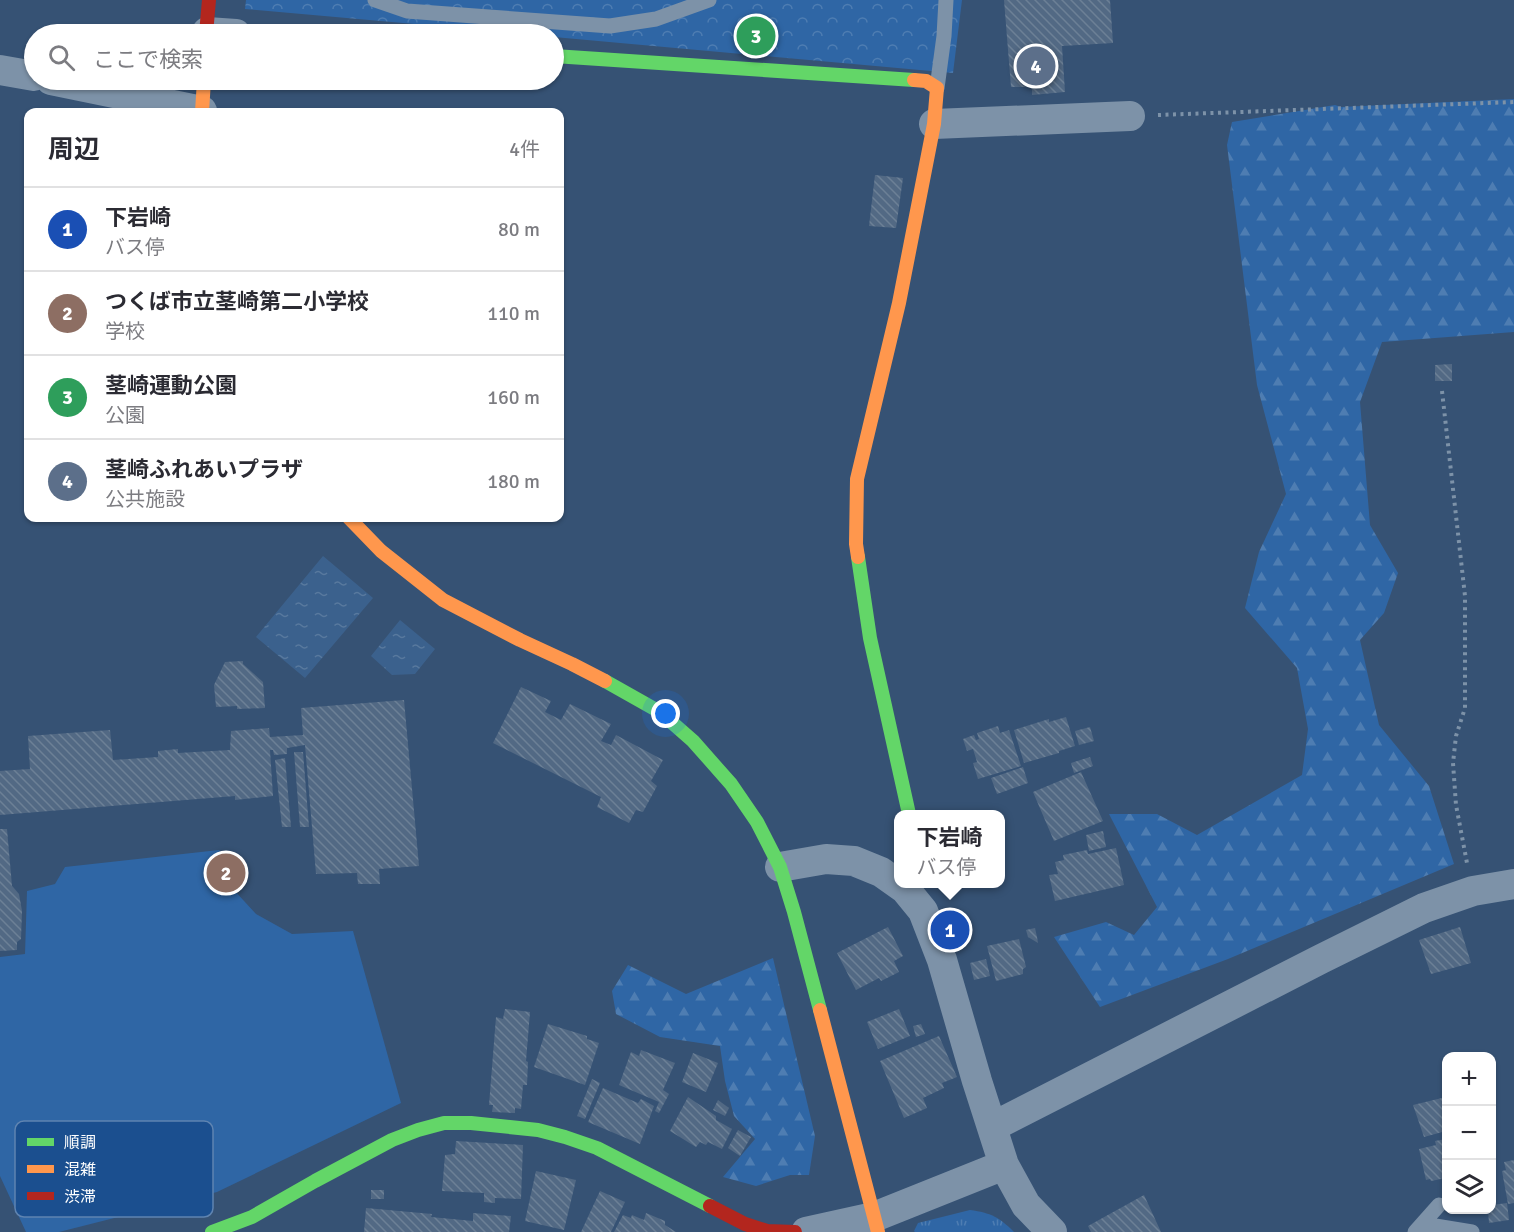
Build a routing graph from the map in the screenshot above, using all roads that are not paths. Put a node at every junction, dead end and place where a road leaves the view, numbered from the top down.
1 (209, 0) edge
2 (375, 0) edge
3 (709, 0) edge
4 (946, 0) edge
5 (207, 24) edge
6 (564, 57) edge
7 (0, 70) edge
8 (24, 74) edge
9 (937, 88) junction
10 (98, 90) edge
11 (203, 90) edge
12 (183, 108) edge
13 (202, 108) edge
14 (1130, 116) road end
15 (934, 124) junction
16 (353, 522) edge
17 (908, 810) edge
18 (780, 867) junction
19 (894, 881) edge
20 (1514, 884) edge
21 (904, 888) edge
22 (923, 897) edge
23 (992, 1127) junction
24 (1004, 1165) junction
25 (1439, 1205) dead end
26 (876, 1224) edge
27 (1419, 1228) edge
28 (212, 1232) edge
29 (795, 1232) edge
30 (806, 1232) edge
31 (1052, 1232) edge
32 (1472, 1232) edge

1 - 5 street
2 - 3 lane
4 - 9 lane
6 - 9 street
7 - 8 street
9 - 15 street
10 - 12 street
11 - 13 street
14 - 15 street
15 - 17 street
16 - 18 street
18 - 19 street
18 - 26 street
20 - 23 street
21 - 22 street
22 - 23 street
23 - 24 street
24 - 26 street
24 - 31 street
25 - 27 lane
26 - 30 street
27 - 32 lane
28 - 29 street

